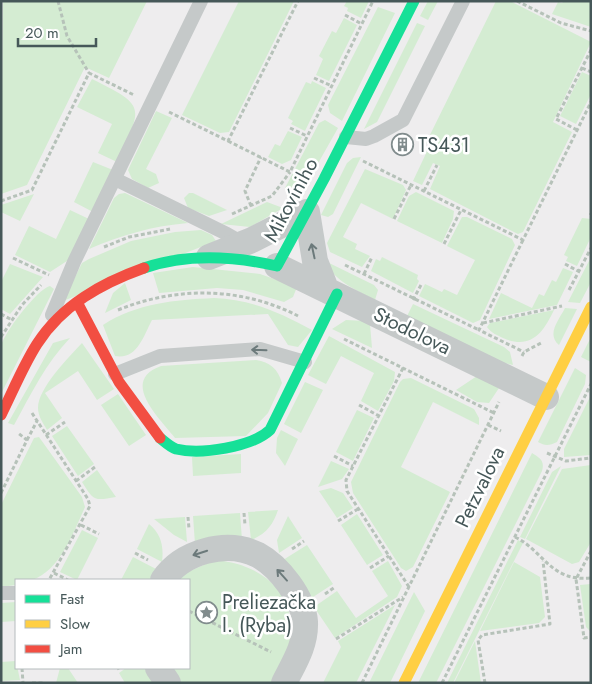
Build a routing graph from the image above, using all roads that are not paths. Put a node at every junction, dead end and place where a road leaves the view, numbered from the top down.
1 (201, 1) edge
2 (414, 1) edge
3 (463, 1) edge
4 (346, 137) junction
5 (114, 180) junction
6 (307, 212) junction
7 (241, 252) junction
8 (201, 259) joint
9 (277, 266) junction
10 (332, 291) junction
11 (77, 302) junction
12 (591, 307) edge
13 (44, 334) junction
14 (305, 362) junction
15 (115, 374) junction
16 (546, 397) junction
17 (1, 415) edge
18 (164, 579) edge
19 (15, 593) edge
20 (1, 594) edge
21 (159, 669) edge
22 (289, 673) edge
23 (168, 683) edge
24 (404, 683) edge

1 - 5 lane
2 - 4 street, Mikovíniho
3 - 4 lane
4 - 6 street, Mikovíniho
5 - 7 lane
5 - 13 lane
6 - 7 street
6 - 9 street, Mikovíniho
10 -> 6 street
7 - 8 street
7 - 9 street, Mikovíniho
8 - 11 street
9 - 10 street, Stodolova
10 - 14 street
10 - 16 street, Stodolova
11 - 13 street
11 - 15 street
12 - 16 street, Petzvalova
13 - 17 street
14 -> 15 lane
14 - 15 street
16 - 24 street, Petzvalova
22 -> 18 street
19 - 20 lane
21 - 23 street

